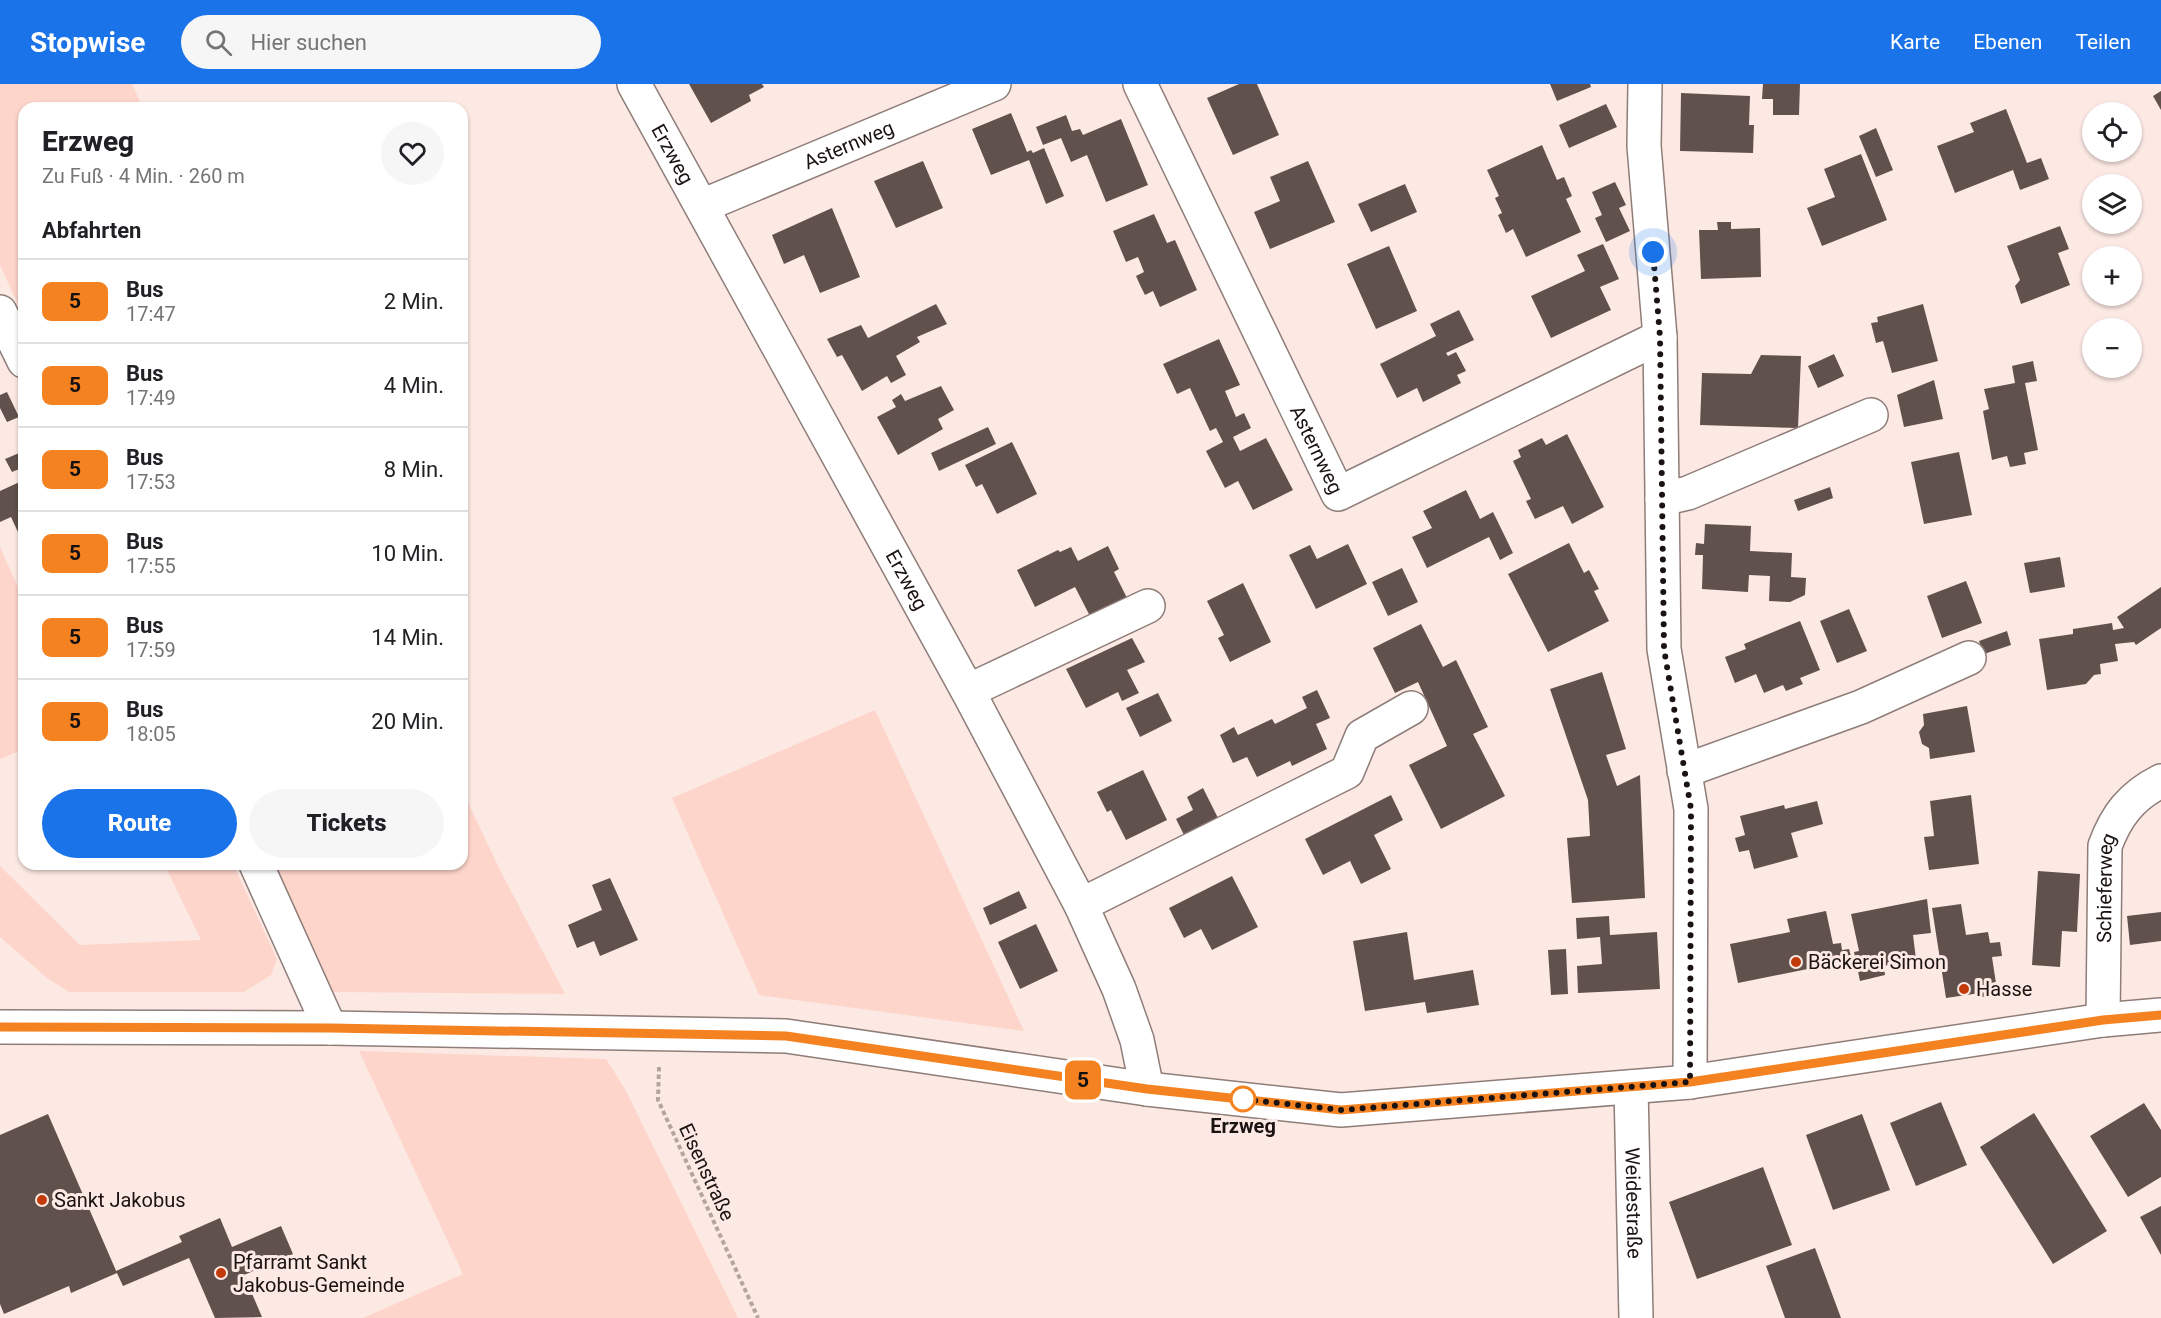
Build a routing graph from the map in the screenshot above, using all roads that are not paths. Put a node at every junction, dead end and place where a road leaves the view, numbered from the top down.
1 (634, 84) edge
2 (994, 84) edge
3 (1140, 84) edge
4 (1645, 84) edge
5 (702, 206) junction
6 (0, 312) edge
7 (1660, 337) junction
8 (18, 349) edge
9 (1871, 415) dead end
10 (1662, 499) junction
11 (1148, 606) dead end
12 (1968, 658) dead end
13 (968, 691) junction
14 (1411, 708) dead end
15 (1684, 771) junction
16 (2161, 781) edge
17 (259, 870) edge
18 (1081, 904) junction
19 (2161, 1015) edge
20 (2103, 1020) junction
21 (0, 1027) edge
22 (330, 1028) junction
23 (1690, 1082) junction
24 (1631, 1087) junction
25 (1147, 1089) junction
26 (1636, 1318) edge

1 - 5 street, Erzweg
2 - 5 street, Asternweg
3 - 7 street, Asternweg
4 - 7 street
5 - 13 street, Erzweg
6 - 8 street
7 - 10 street
9 - 10 street
10 - 15 street
11 - 13 street
12 - 15 street
13 - 18 street, Erzweg
14 - 18 street
15 - 23 street
16 - 20 street, Schieferweg
17 - 22 street
18 - 25 street, Erzweg
19 - 20 street
20 - 23 street
21 - 22 street
22 - 25 street
23 - 24 street
24 - 25 street
24 - 26 street, Weidestraße

